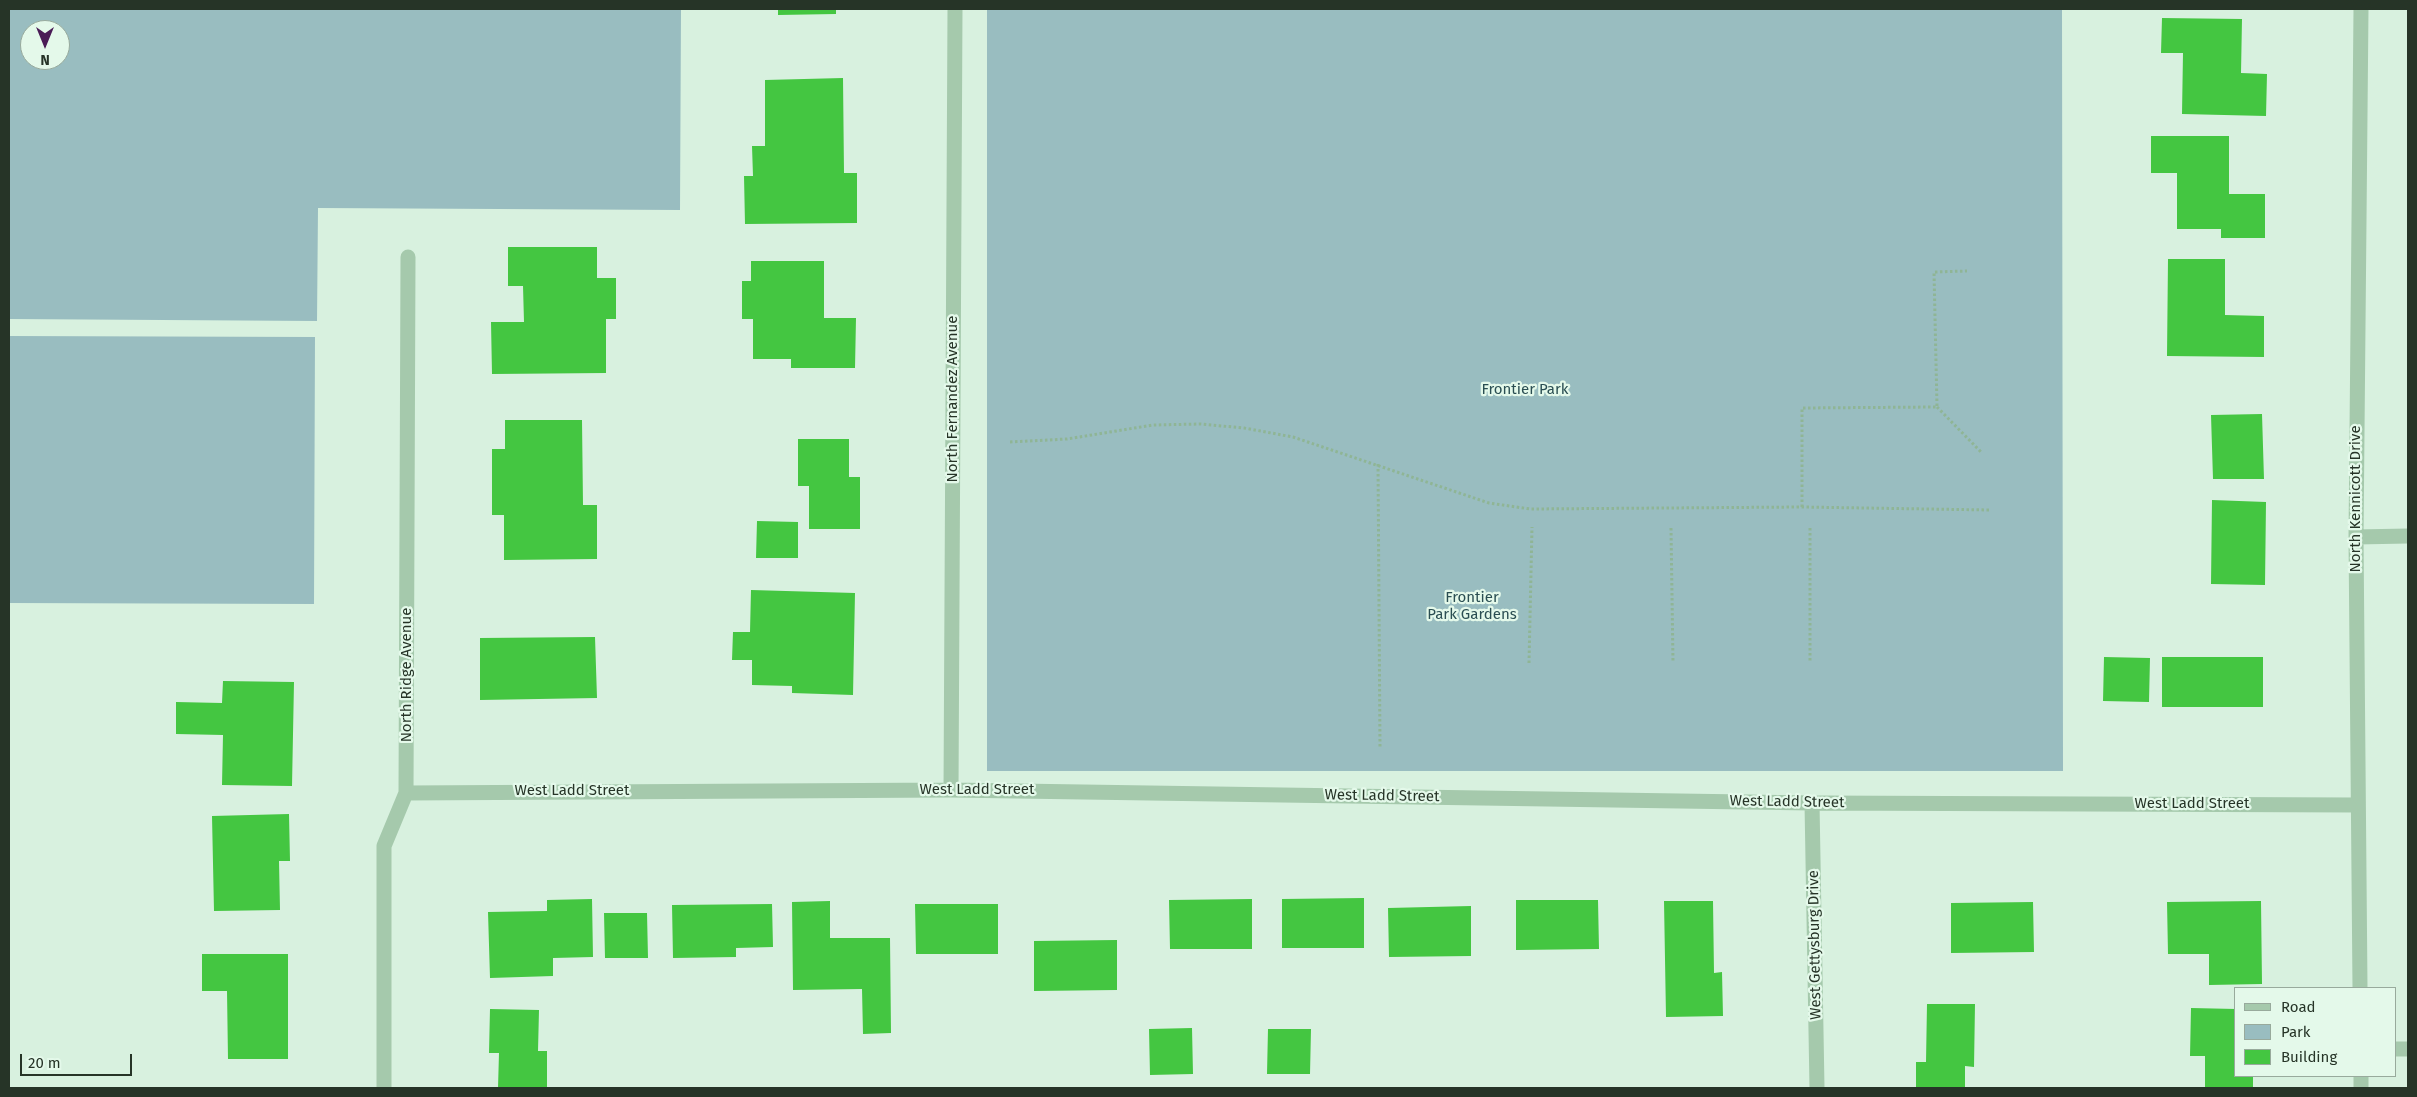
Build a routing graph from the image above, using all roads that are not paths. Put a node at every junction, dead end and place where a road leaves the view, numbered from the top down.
1 (955, 9) edge
2 (2361, 9) edge
3 (408, 257) dead end
4 (2408, 536) edge
5 (2356, 537) junction
6 (952, 790) junction
7 (406, 793) junction
8 (1812, 803) junction
9 (2357, 805) junction
10 (2360, 987) edge
11 (384, 1088) edge
12 (1818, 1088) edge

1 - 6 street, North Fernandez Avenue
2 - 5 street, North Kennicott Drive
3 - 7 street, North Ridge Avenue
4 - 5 street
5 - 9 street, North Kennicott Drive
6 - 7 street, West Ladd Street
6 - 8 street, West Ladd Street
7 - 11 street, North Ridge Avenue
8 - 9 street, West Ladd Street
8 - 12 street, West Gettysburg Drive
9 - 10 street, North Kennicott Drive

